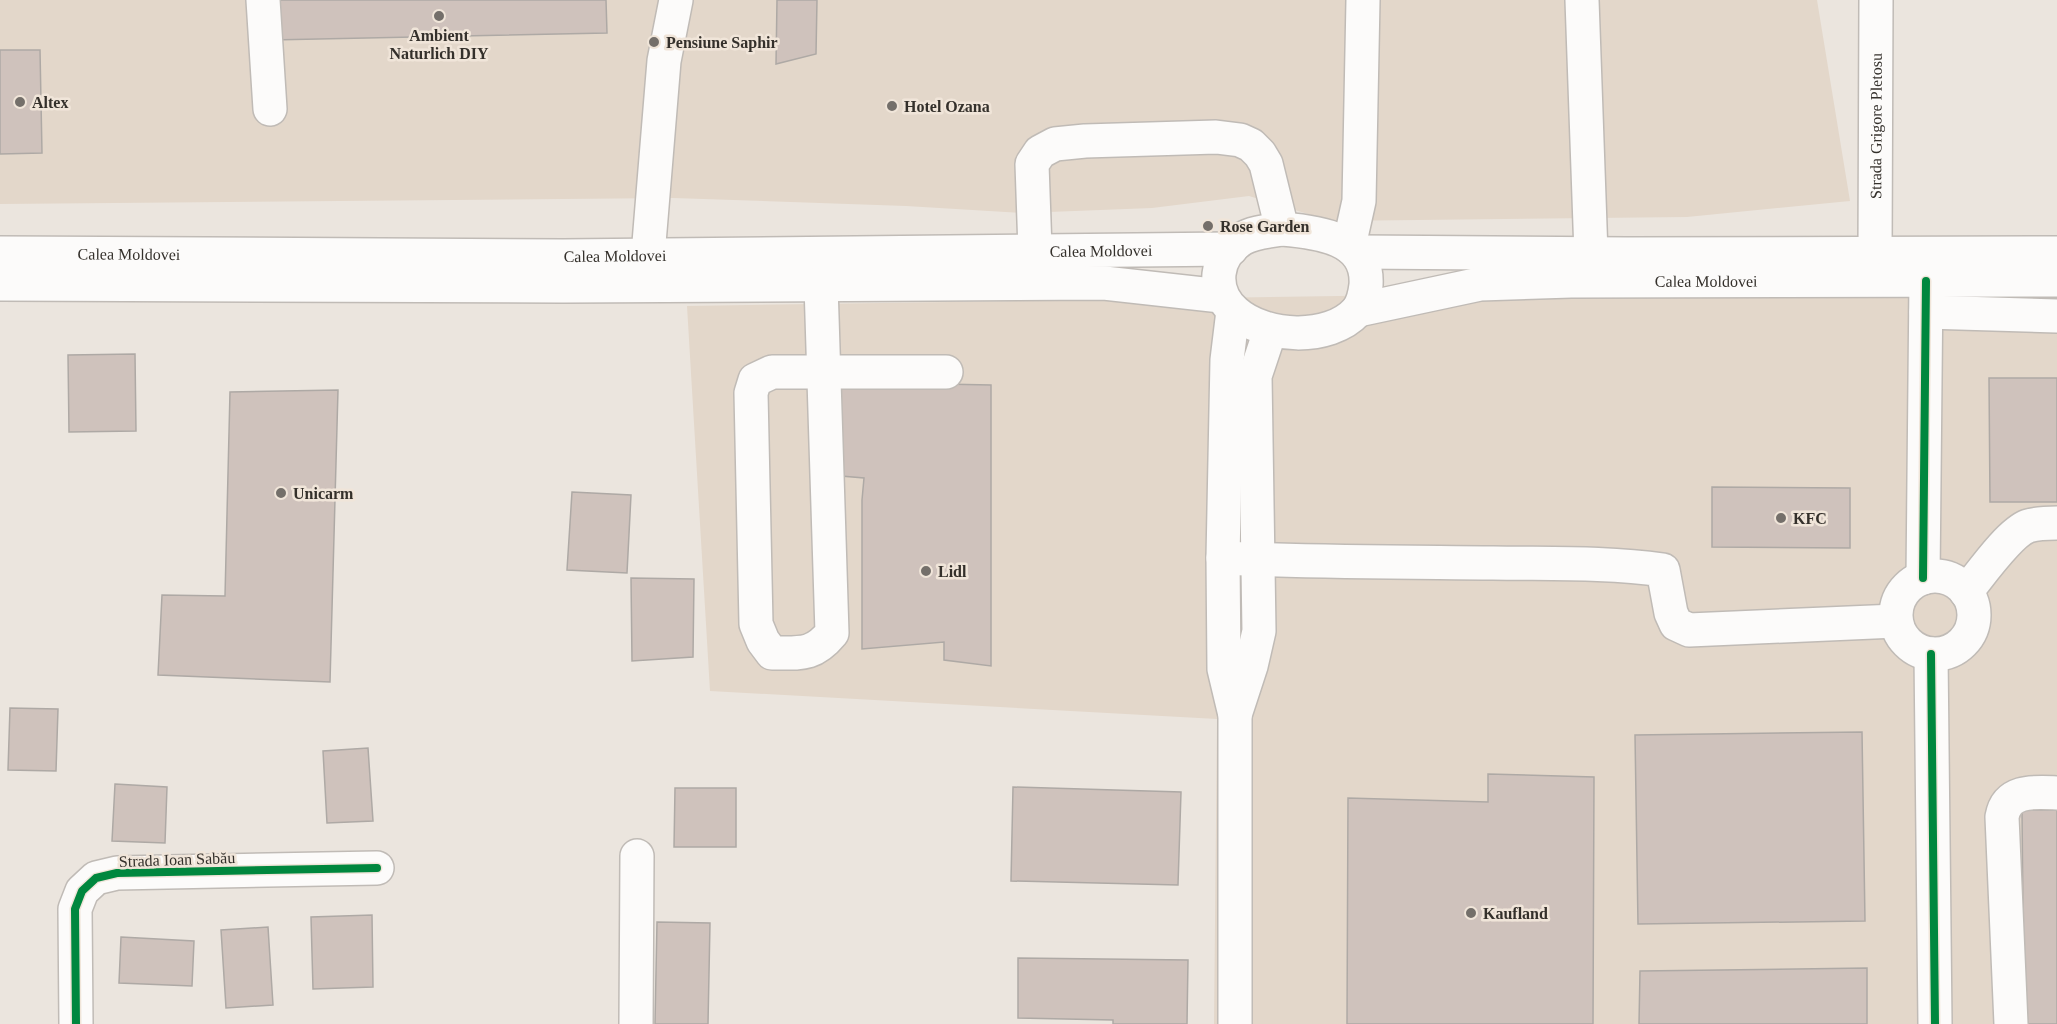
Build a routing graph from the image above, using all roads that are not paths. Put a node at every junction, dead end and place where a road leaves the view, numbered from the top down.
1 (263, 0) edge
2 (676, 0) edge
3 (1363, 0) edge
4 (1581, 0) edge
5 (1876, 0) edge
6 (270, 109) dead end
7 (1282, 229) junction
8 (1231, 249) junction
9 (1353, 249) junction
10 (1035, 250) junction
11 (0, 253) edge
12 (2057, 253) edge
13 (1591, 254) junction
14 (1875, 254) junction
15 (648, 255) junction
16 (2057, 280) edge
17 (0, 284) edge
18 (822, 285) junction
19 (1926, 297) junction
20 (1227, 304) junction
21 (1358, 310) junction
22 (2057, 316) edge
23 (1270, 331) junction
24 (824, 371) junction
25 (946, 372) dead end
26 (2057, 523) edge
27 (1223, 558) junction
28 (1258, 559) junction
29 (1923, 578) junction
30 (1966, 592) junction
31 (1896, 621) junction
32 (1931, 654) junction
33 (1235, 715) junction
34 (2057, 793) edge
35 (637, 856) dead end
36 (377, 868) dead end
37 (76, 1024) edge
38 (636, 1024) edge
39 (1235, 1024) edge
40 (1935, 1024) edge
41 (2011, 1024) edge

1 - 6 main road
2 - 15 main road
3 - 9 main road
4 - 13 main road
5 - 14 main road, Strada Grigore Pletosu
7 - 8 main road
7 - 9 main road
7 - 10 main road
8 - 10 main road, Calea Moldovei
8 - 20 main road
9 - 13 main road, Calea Moldovei
9 - 21 main road
10 - 15 main road, Calea Moldovei
11 - 15 main road, Calea Moldovei
12 - 14 main road, Calea Moldovei
13 - 14 main road, Calea Moldovei
16 - 19 main road, Calea Moldovei
17 - 18 main road, Calea Moldovei
18 - 20 main road, Calea Moldovei
18 - 24 main road
19 - 21 main road, Calea Moldovei
19 - 22 main road
19 - 29 main road
20 - 23 main road
20 - 27 main road
21 - 23 main road
23 - 28 main road
24 - 24 main road
24 - 25 main road
26 - 30 main road
27 - 28 main road
27 - 33 main road
28 - 31 main road
28 - 33 main road
29 - 30 main road
29 - 31 main road
30 - 32 main road
31 - 32 main road
32 - 40 main road
33 - 39 main road
34 - 41 main road
35 - 38 main road
36 - 37 main road, Strada Ioan Sabău

